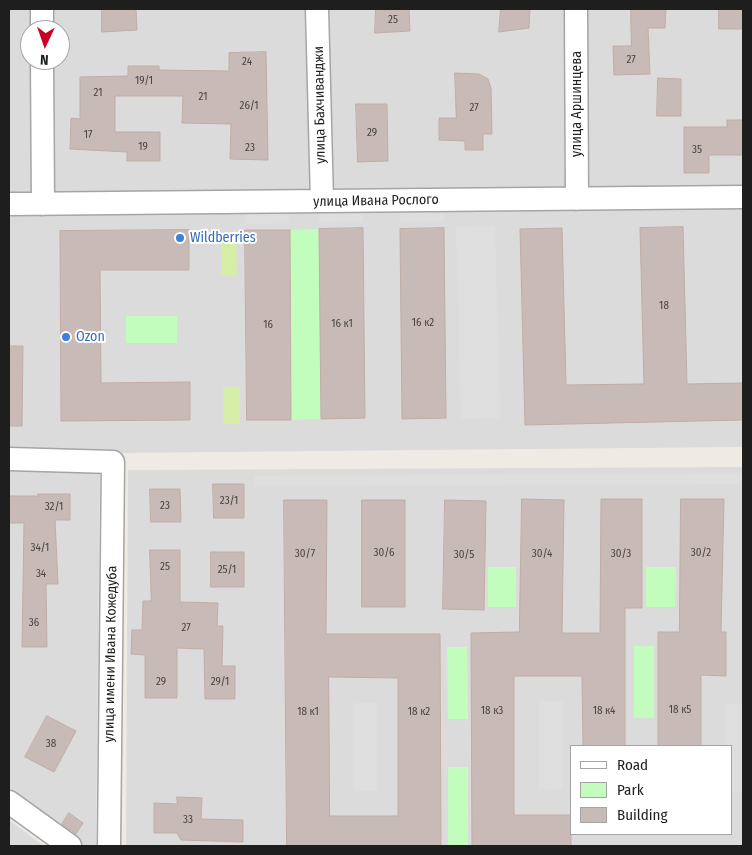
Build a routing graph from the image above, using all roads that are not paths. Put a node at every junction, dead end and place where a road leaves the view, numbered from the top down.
1 (317, 9) edge
2 (576, 9) edge
3 (42, 70) edge
4 (743, 197) edge
5 (577, 199) junction
6 (322, 201) junction
7 (9, 204) edge
8 (43, 204) junction
9 (9, 459) edge
10 (9, 802) edge
11 (70, 846) edge
12 (109, 846) edge

1 - 6 street, улица Бахчиванджи
2 - 5 street, улица Аршинцева
3 - 8 street
4 - 5 street, улица Ивана Рослого
5 - 6 street, улица Ивана Рослого
6 - 8 street, улица Ивана Рослого
7 - 8 street, улица Ивана Рослого
9 - 12 street, улица имени Ивана Кожедуба
10 - 11 street

